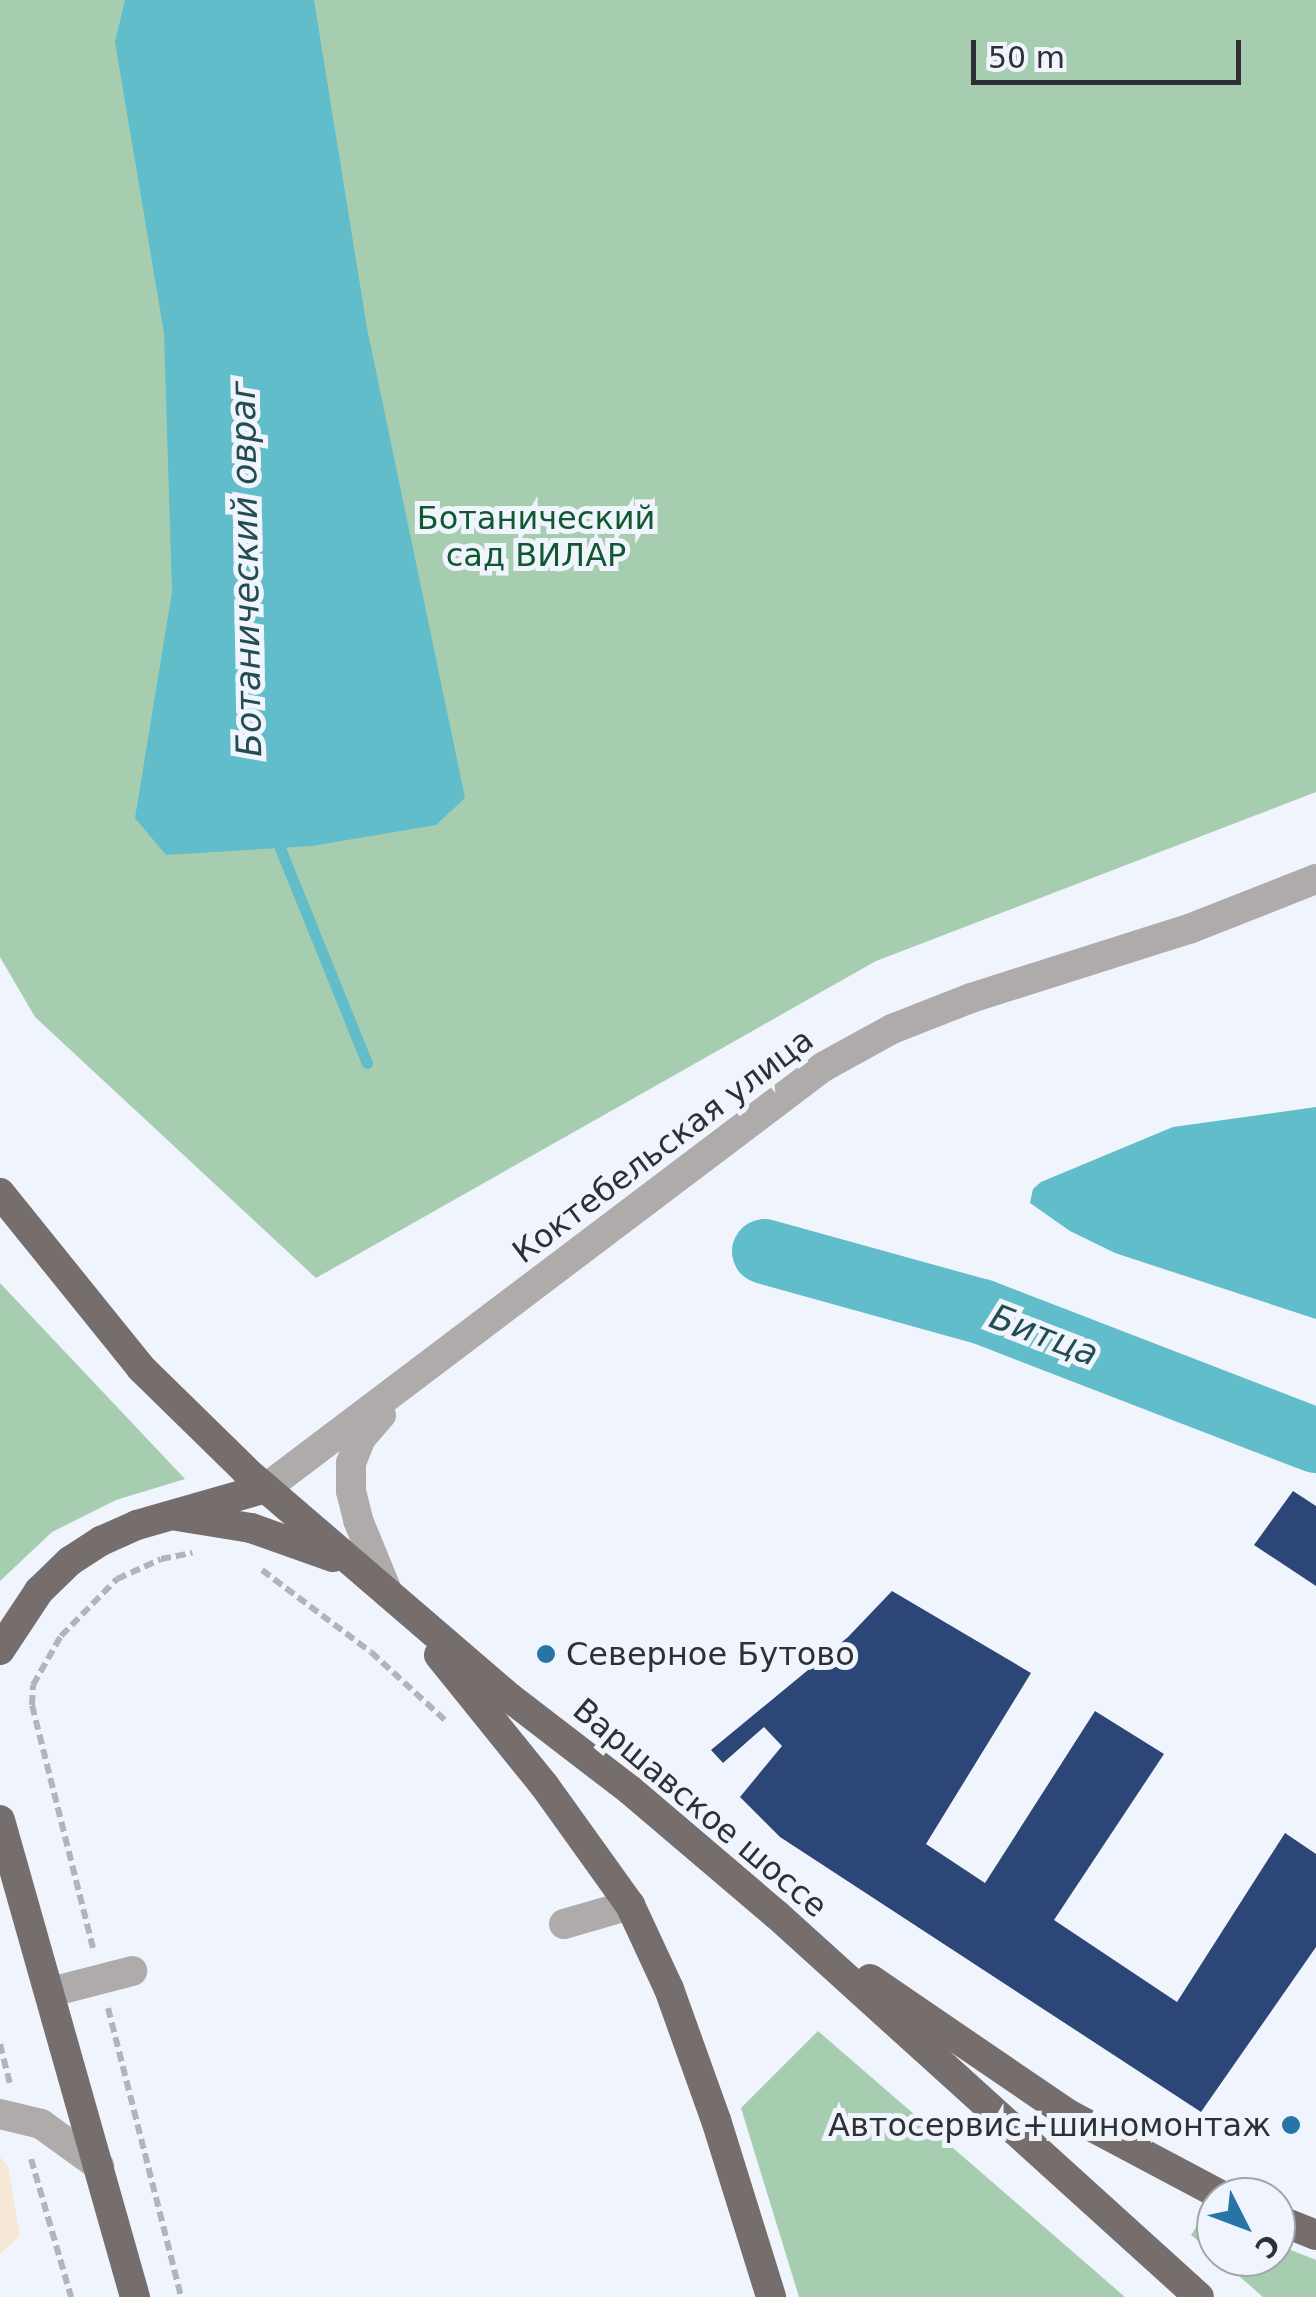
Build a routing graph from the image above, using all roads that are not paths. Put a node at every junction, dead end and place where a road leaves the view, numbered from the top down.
1 (1316, 879) edge
2 (0, 1194) edge
3 (416, 1376) junction
4 (266, 1488) junction
5 (177, 1516) junction
6 (388, 1593) junction
7 (0, 1650) edge
8 (0, 1820) edge
9 (630, 1905) junction
10 (778, 1915) junction
11 (564, 1924) dead end
12 (132, 1971) dead end
13 (51, 1992) junction
14 (10, 2116) edge
15 (99, 2166) junction
16 (1196, 2182) edge
17 (135, 2297) edge
18 (770, 2297) edge
19 (1200, 2297) edge

1 - 3 street, Коктебельская улица
2 - 4 main road, Варшавское шоссе
3 - 4 street, Коктебельская улица
3 - 6 street
4 - 5 main road
4 - 6 main road, Варшавское шоссе
5 - 6 main road
5 - 7 main road
6 - 9 main road
6 - 10 main road, Варшавское шоссе
8 - 13 main road
9 - 11 street
9 - 18 main road
10 - 16 main road
10 - 19 main road, Варшавское шоссе
12 - 13 street
13 - 15 main road
14 - 15 street
15 - 17 main road

